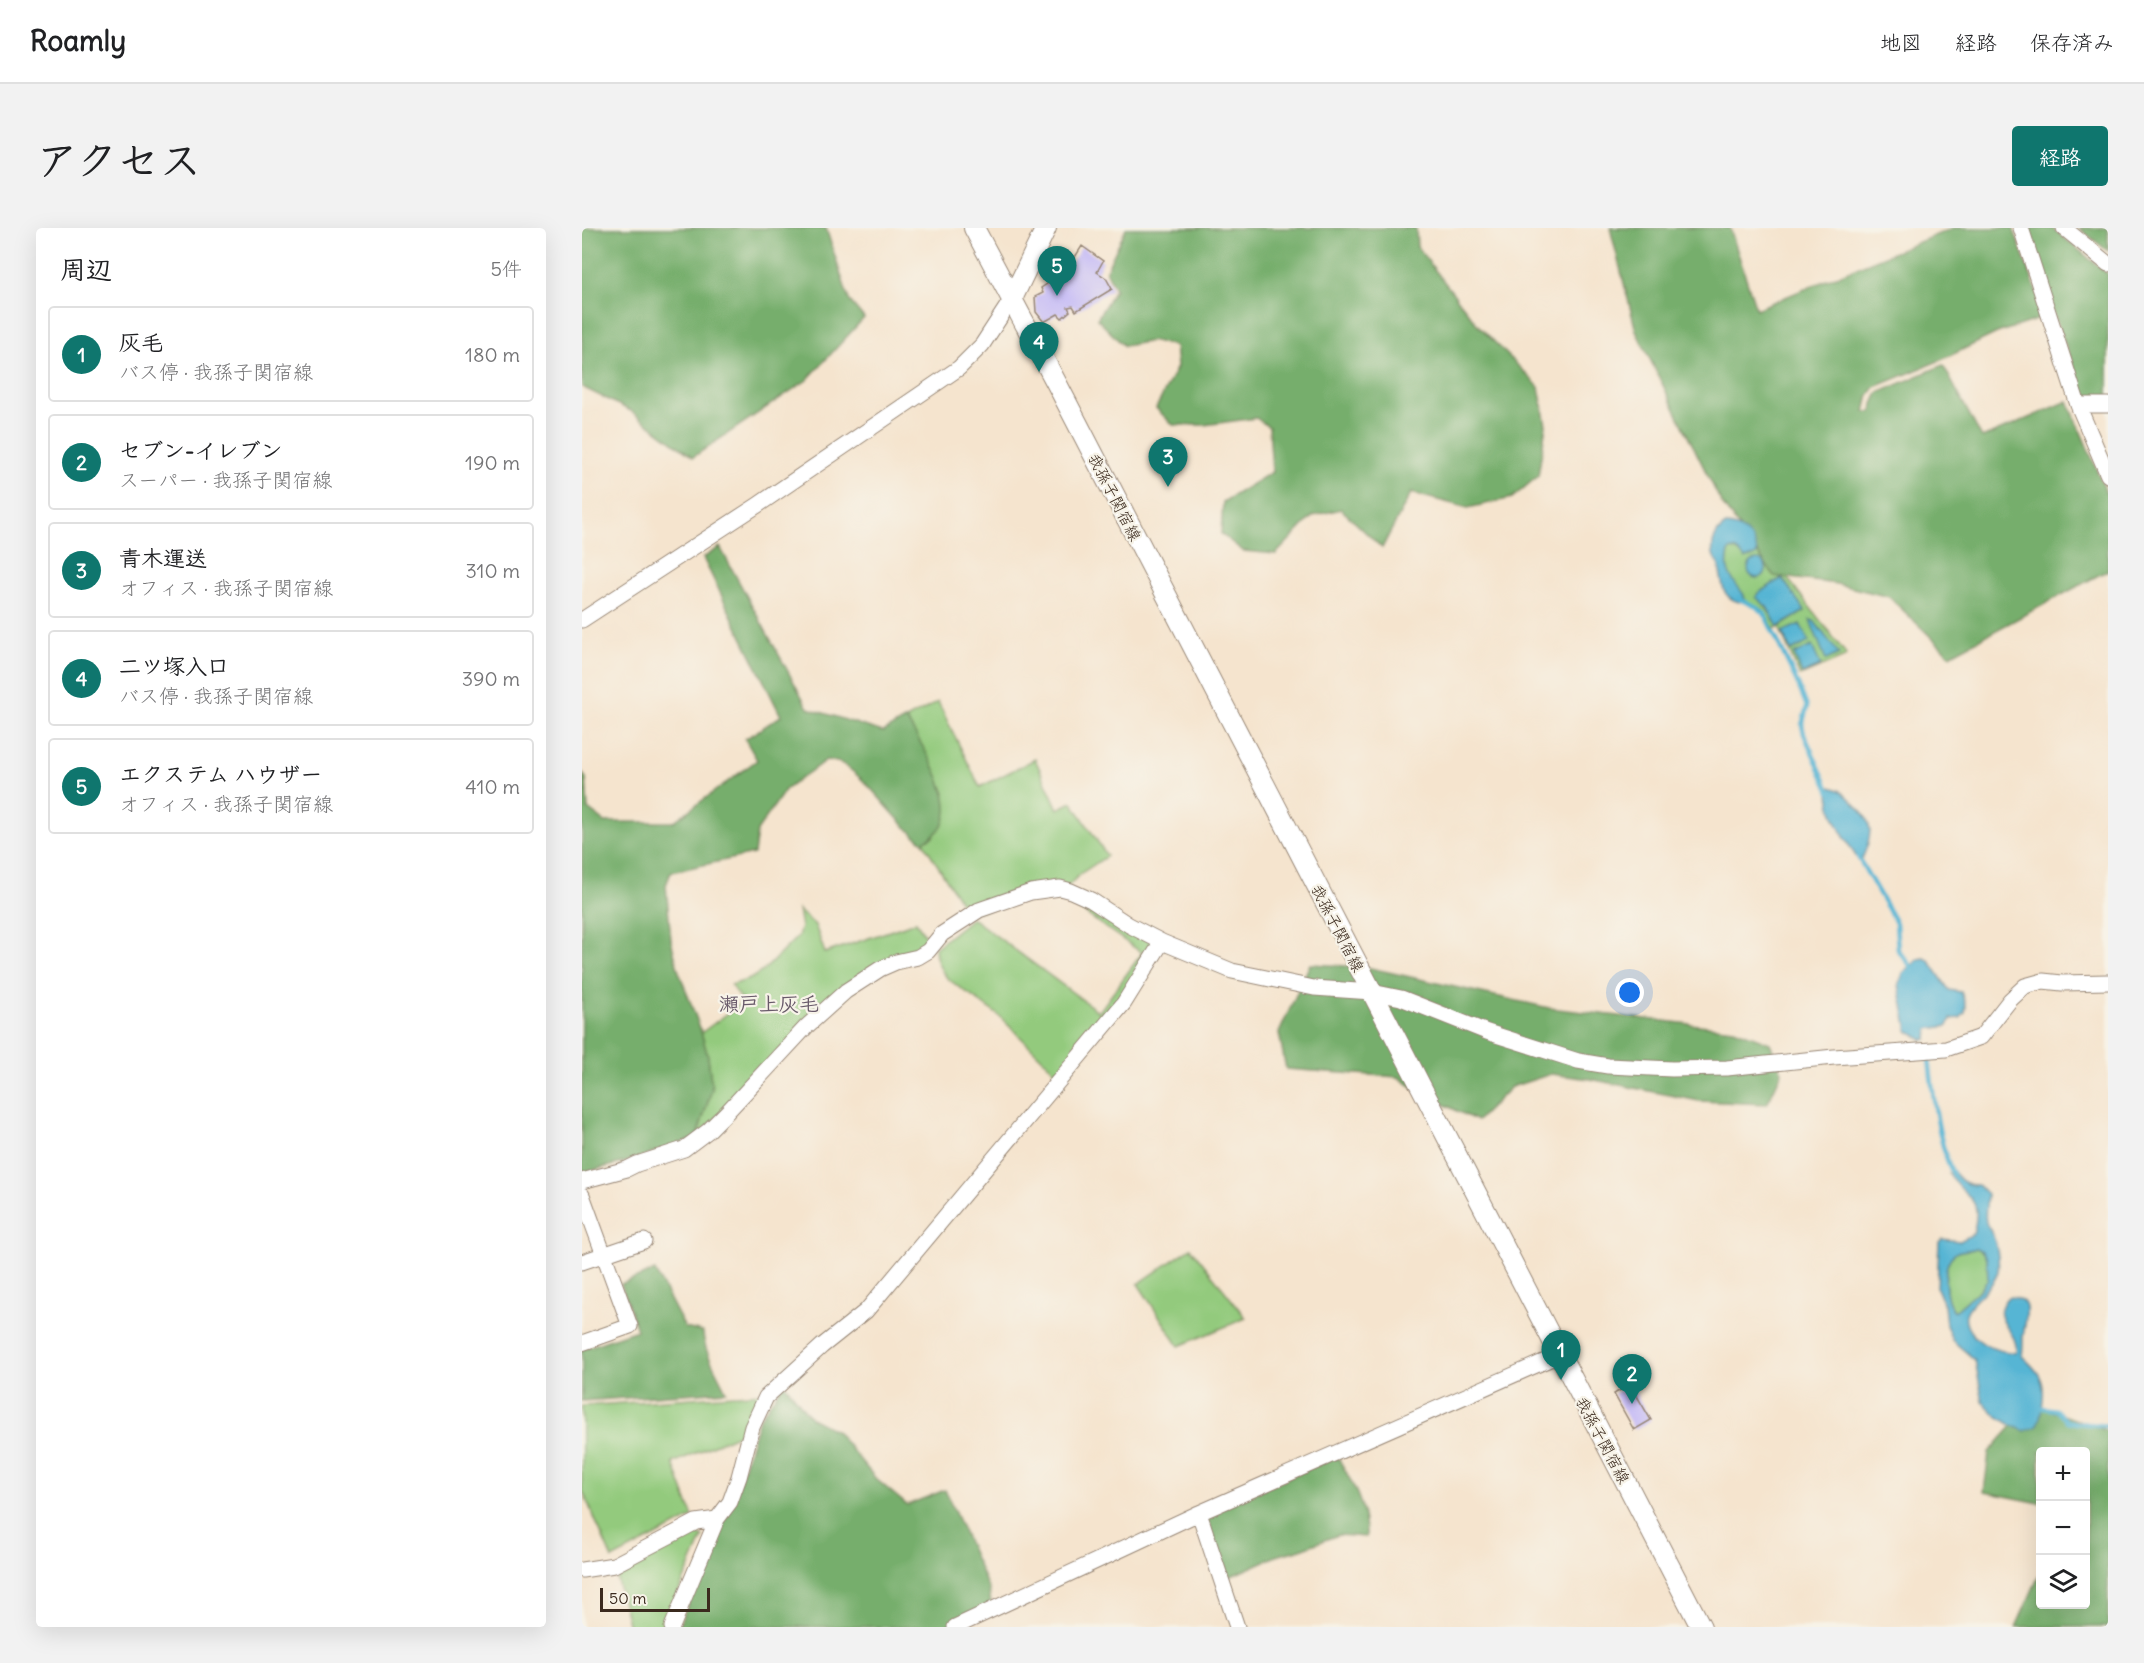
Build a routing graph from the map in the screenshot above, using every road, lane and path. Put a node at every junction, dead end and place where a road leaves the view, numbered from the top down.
1 (974, 228) edge
2 (1046, 228) edge
3 (2021, 228) edge
4 (2064, 228) edge
5 (2108, 264) edge
6 (1012, 299) junction
7 (2078, 405) junction
8 (2108, 405) edge
9 (2108, 475) edge
10 (582, 620) edge
11 (1162, 942) junction
12 (2108, 982) edge
13 (1372, 992) junction
14 (582, 1181) edge
15 (582, 1195) edge
16 (644, 1240) dead end
17 (602, 1255) junction
18 (582, 1262) edge
19 (582, 1343) edge
20 (1559, 1355) junction
21 (1199, 1514) junction
22 (717, 1519) junction
23 (582, 1570) edge
24 (672, 1627) edge
25 (955, 1627) edge
26 (1237, 1627) edge
27 (1701, 1627) edge

1 - 6 main road, 我孫子関宿線
2 - 6 main road
3 - 7 street
4 - 5 street
6 - 10 street
6 - 13 main road, 我孫子関宿線
7 - 8 street
7 - 9 street
11 - 13 street
11 - 14 street
11 - 22 street
12 - 13 street
13 - 20 main road, 我孫子関宿線
15 - 17 street
16 - 17 street
17 - 18 street
17 - 19 street
20 - 21 street
20 - 27 main road, 我孫子関宿線
21 - 25 street
21 - 26 street
22 - 23 street
22 - 24 street

